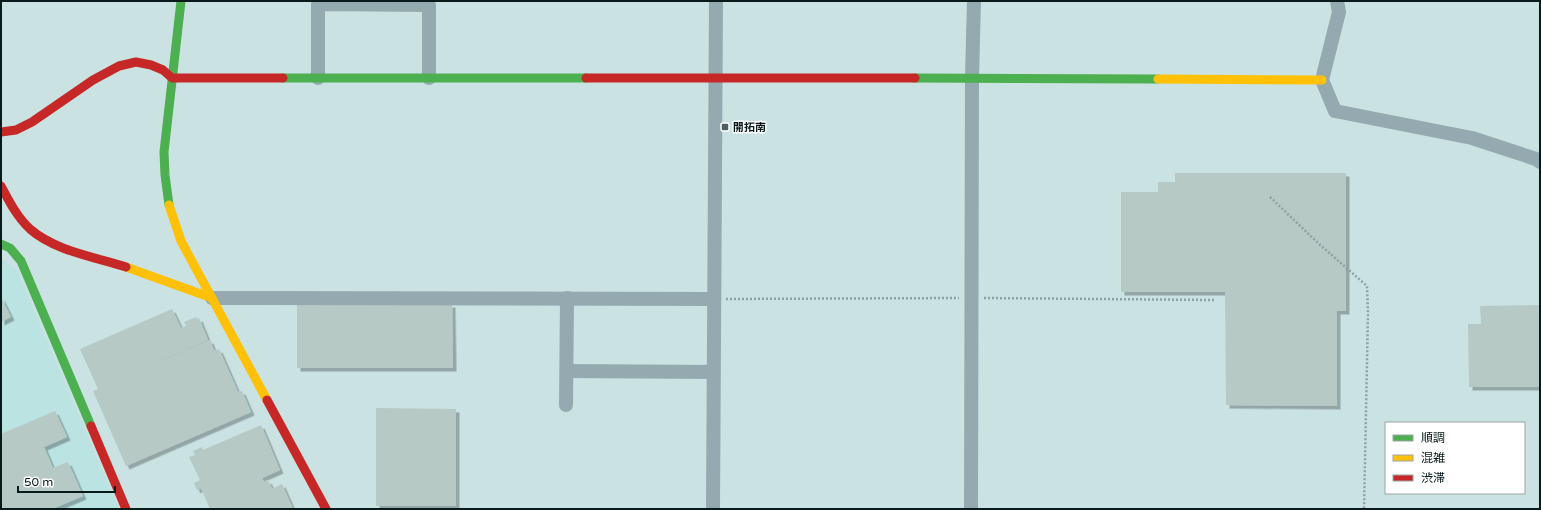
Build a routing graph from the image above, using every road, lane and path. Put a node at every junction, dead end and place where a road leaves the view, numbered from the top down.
1 (181, 1) edge
2 (716, 1) edge
3 (974, 1) edge
4 (1337, 1) edge
5 (172, 78) junction
6 (318, 78) junction
7 (429, 78) junction
8 (972, 78) junction
9 (715, 79) junction
10 (1322, 80) junction
11 (1, 132) edge
12 (1540, 162) edge
13 (1, 186) edge
14 (1270, 197) dead end
15 (1, 244) edge
16 (212, 298) junction
17 (567, 298) junction
18 (714, 299) junction
19 (567, 371) junction
20 (713, 372) junction
21 (566, 404) dead end
22 (126, 509) edge
23 (326, 509) edge
24 (713, 509) edge
25 (971, 509) edge
26 (1364, 509) edge

1 - 5 street
2 - 9 street
3 - 8 street
4 - 10 street
5 - 6 street
5 - 11 street
5 - 16 street
6 - 7 street
6 - 7 street
7 - 9 street
8 - 9 street
8 - 10 street
8 - 25 street
9 - 18 street
10 - 12 street
13 - 16 street
14 - 26 path
15 - 22 street
16 - 17 street
16 - 23 street
17 - 18 street
17 - 19 street
18 - 20 street
19 - 20 street
19 - 21 street
20 - 24 street

